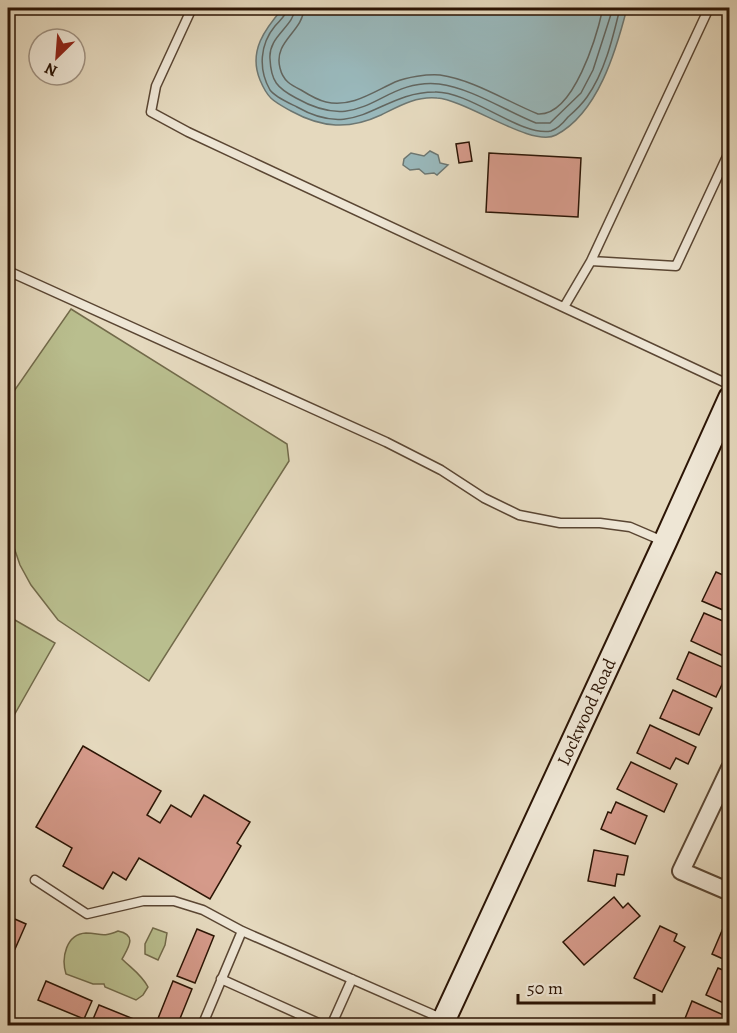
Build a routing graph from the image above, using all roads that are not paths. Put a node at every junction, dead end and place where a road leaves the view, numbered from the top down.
1 (192, 8) edge
2 (709, 8) edge
3 (729, 150) edge
4 (591, 261) junction
5 (8, 271) edge
6 (564, 307) junction
7 (729, 385) edge
8 (729, 398) edge
9 (665, 542) junction
10 (729, 768) edge
11 (35, 880) dead end
12 (729, 892) edge
13 (242, 931) junction
14 (221, 979) junction
15 (352, 979) junction
16 (442, 1022) edge
17 (202, 1026) edge
18 (325, 1026) edge
19 (331, 1026) edge

1 - 6 lane
2 - 4 lane
3 - 4 lane
4 - 6 lane
5 - 9 lane
6 - 7 lane
8 - 9 main road, Lockwood Road
9 - 16 main road, Lockwood Road
10 - 12 street
11 - 13 lane
13 - 14 lane
13 - 15 lane
14 - 17 lane
14 - 18 lane
15 - 16 lane
15 - 19 lane

